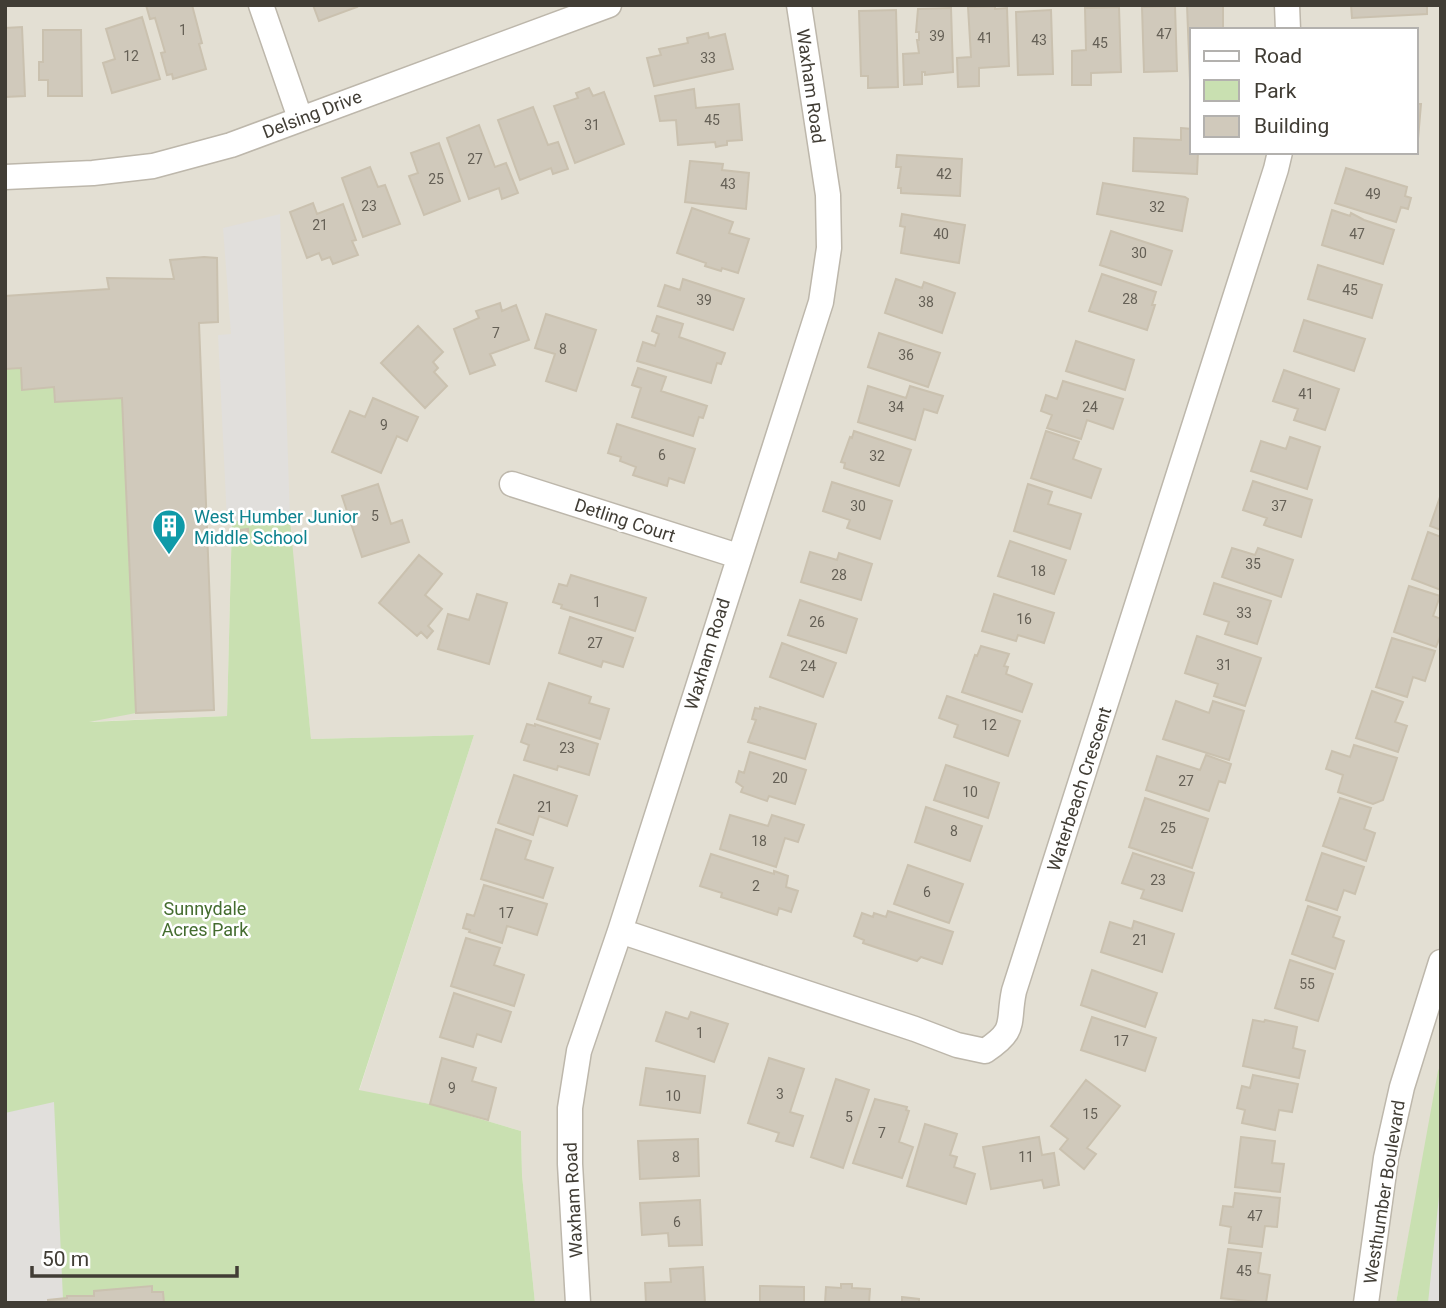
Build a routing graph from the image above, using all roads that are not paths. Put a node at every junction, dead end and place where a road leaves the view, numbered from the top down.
1 (261, 5) edge
2 (608, 5) edge
3 (799, 5) edge
4 (1287, 5) edge
5 (1288, 28) edge
6 (300, 118) junction
7 (1280, 154) edge
8 (5, 177) edge
9 (512, 484) dead end
10 (738, 556) junction
11 (620, 930) junction
12 (1441, 962) edge
13 (578, 1303) edge
14 (1366, 1303) edge

1 - 6 street
2 - 6 street, Delsing Drive
3 - 10 street, Waxham Road
4 - 5 street
6 - 8 street, Delsing Drive
7 - 11 street, Waterbeach Crescent
9 - 10 street, Detling Court
10 - 11 street, Waxham Road
11 - 13 street, Waxham Road
12 - 14 street, Westhumber Boulevard

